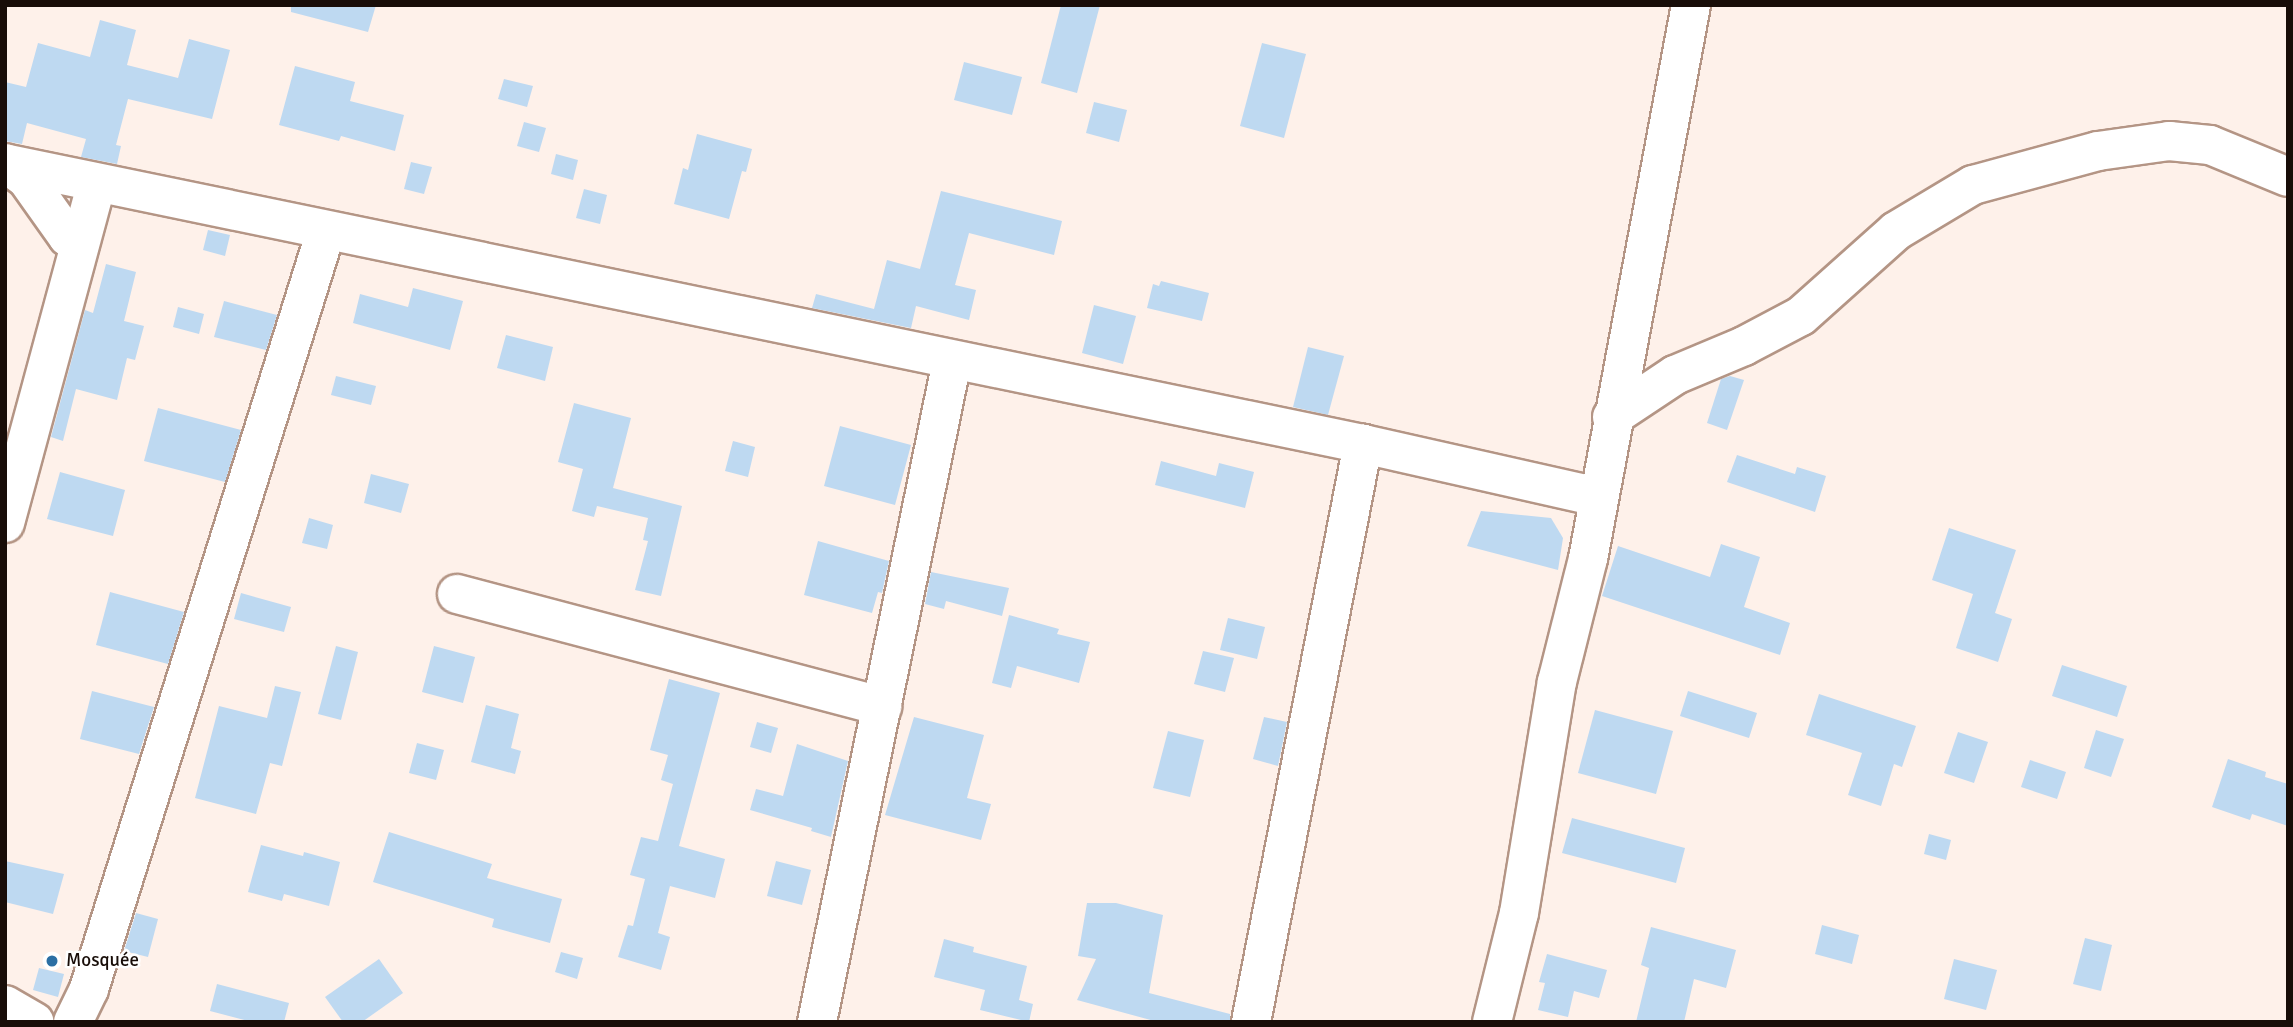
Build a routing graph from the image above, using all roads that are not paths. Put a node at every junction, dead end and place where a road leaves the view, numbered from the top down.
1 (1691, 5) edge
2 (7, 164) edge
3 (2288, 177) edge
4 (97, 183) junction
5 (326, 231) junction
6 (79, 245) junction
7 (952, 362) junction
8 (1612, 417) junction
9 (1363, 444) junction
10 (1598, 496) junction
11 (5, 523) edge
12 (457, 594) dead end
13 (882, 706) junction
14 (5, 1005) edge
15 (35, 1022) edge
16 (73, 1022) edge
17 (817, 1022) edge
18 (1251, 1022) edge
19 (1492, 1022) edge

1 - 8 street
2 - 4 street
2 - 6 street
3 - 8 street
4 - 5 street
4 - 6 street
5 - 7 street
5 - 16 street
6 - 11 street
7 - 9 street
7 - 13 street
8 - 10 street
9 - 10 street
9 - 18 street
10 - 19 street
12 - 13 street
13 - 17 street
14 - 15 street

